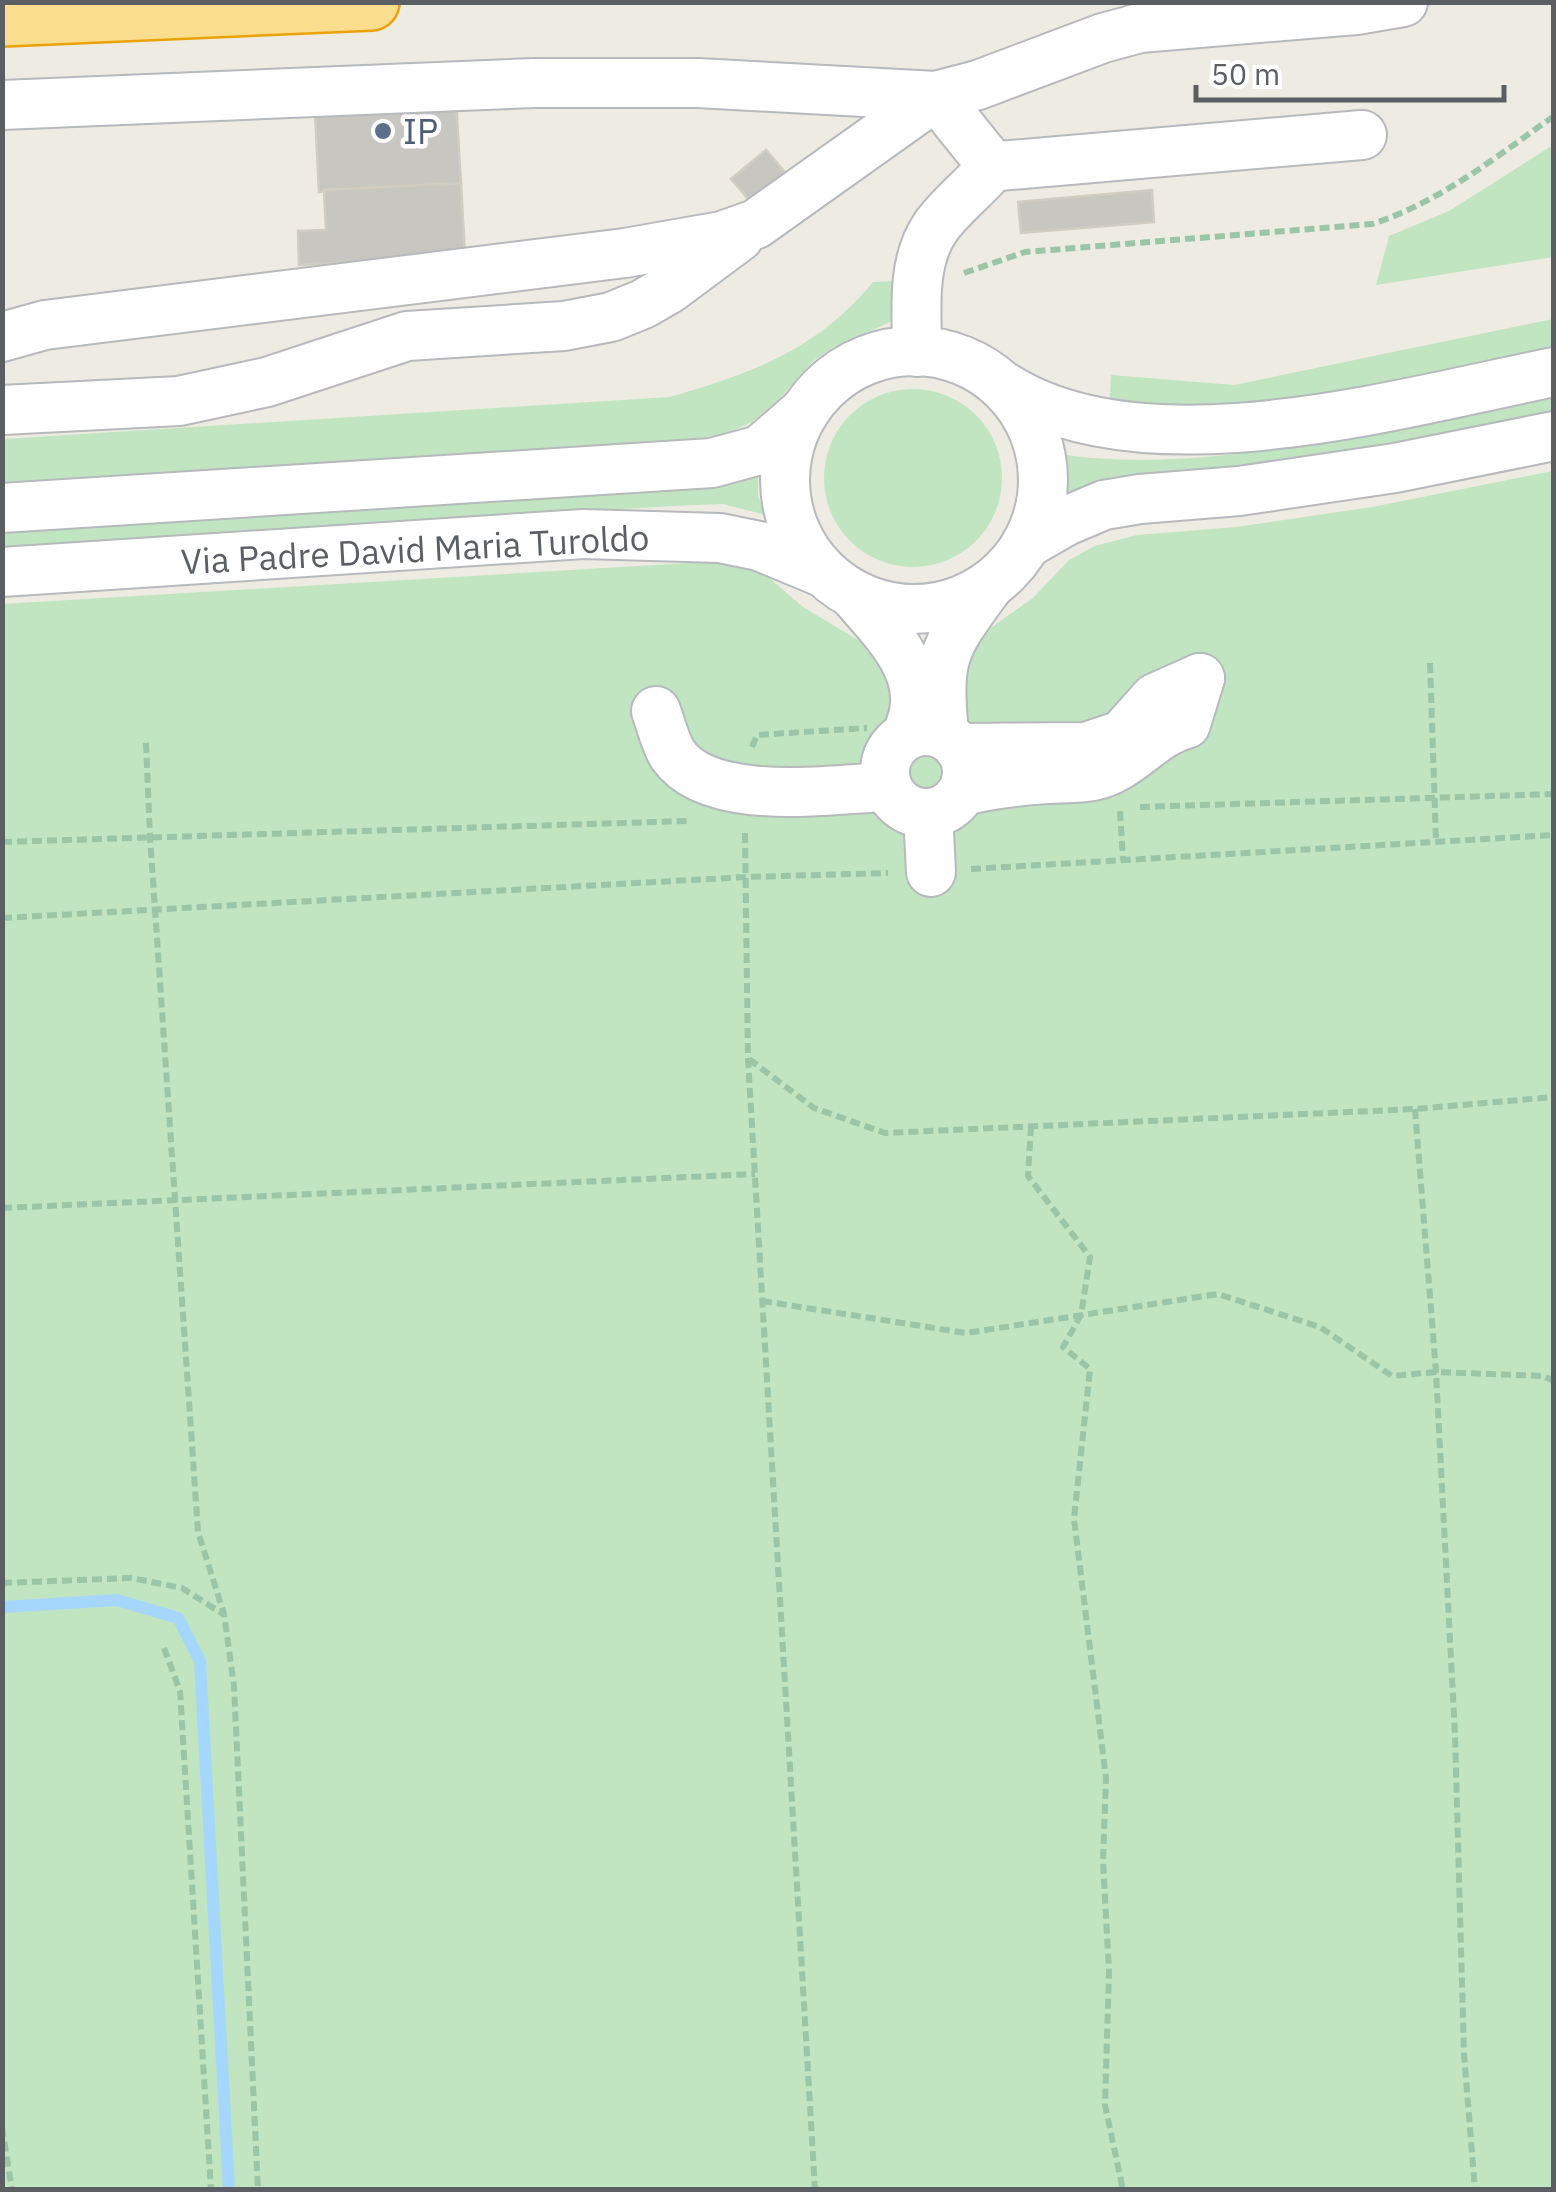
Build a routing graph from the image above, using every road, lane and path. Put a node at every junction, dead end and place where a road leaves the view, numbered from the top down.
1 (371, 2) edge
2 (1403, 2) edge
3 (2, 18) edge
4 (936, 96) junction
5 (2, 105) edge
6 (1554, 116) edge
7 (1362, 135) dead end
8 (988, 167) junction
9 (756, 224) junction
10 (916, 290) junction
11 (2, 336) edge
12 (916, 352) junction
13 (1554, 372) edge
14 (1000, 384) junction
15 (2, 410) edge
16 (804, 411) junction
17 (1554, 436) edge
18 (2, 508) edge
19 (1026, 544) junction
20 (2, 572) edge
21 (838, 583) junction
22 (990, 584) junction
23 (1430, 664) dead end
24 (146, 744) dead end
25 (925, 766) junction
26 (1554, 835) edge
27 (1436, 840) junction
28 (932, 872) junction
29 (746, 877) junction
30 (154, 908) junction
31 (2, 918) edge
32 (748, 1059) junction
33 (1554, 1097) edge
34 (1415, 1109) junction
35 (1031, 1126) junction
36 (754, 1174) junction
37 (174, 1198) junction
38 (2, 1208) edge
39 (762, 1302) junction
40 (1081, 1315) junction
41 (1436, 1372) junction
42 (1554, 1381) edge
43 (2, 1583) edge
44 (224, 1614) junction
45 (164, 1648) dead end
46 (2, 2127) edge
47 (12, 2190) edge
48 (211, 2190) edge
49 (258, 2190) edge
50 (814, 2190) edge
51 (1123, 2190) edge
52 (1476, 2190) edge

1 - 3 highway
2 - 4 street
4 - 5 street
4 - 8 street
4 - 9 street
6 - 10 path
7 - 8 street
8 - 10 street
9 - 11 street
9 - 15 street
10 - 12 street
12 - 14 street
12 - 16 street
13 - 14 street
14 - 19 street
16 - 18 street, Via Padre David Maria Turoldo
16 - 21 street
17 - 19 street
19 - 22 street
20 - 21 street, Via Padre David Maria Turoldo
21 - 22 street
21 - 25 street
22 - 25 street
23 - 27 path
24 - 30 path
25 - 28 street
26 - 27 path
27 - 28 path
28 - 29 path
29 - 30 path
29 - 32 path
30 - 31 path
30 - 37 path
32 - 35 path
32 - 36 path
33 - 34 path
34 - 35 path
34 - 41 path
35 - 40 path
36 - 37 path
36 - 39 path
37 - 38 path
37 - 44 path
39 - 40 path
39 - 50 path
40 - 41 path
40 - 51 path
41 - 42 path
41 - 52 path
43 - 44 path
44 - 49 path
45 - 48 path
46 - 47 path

